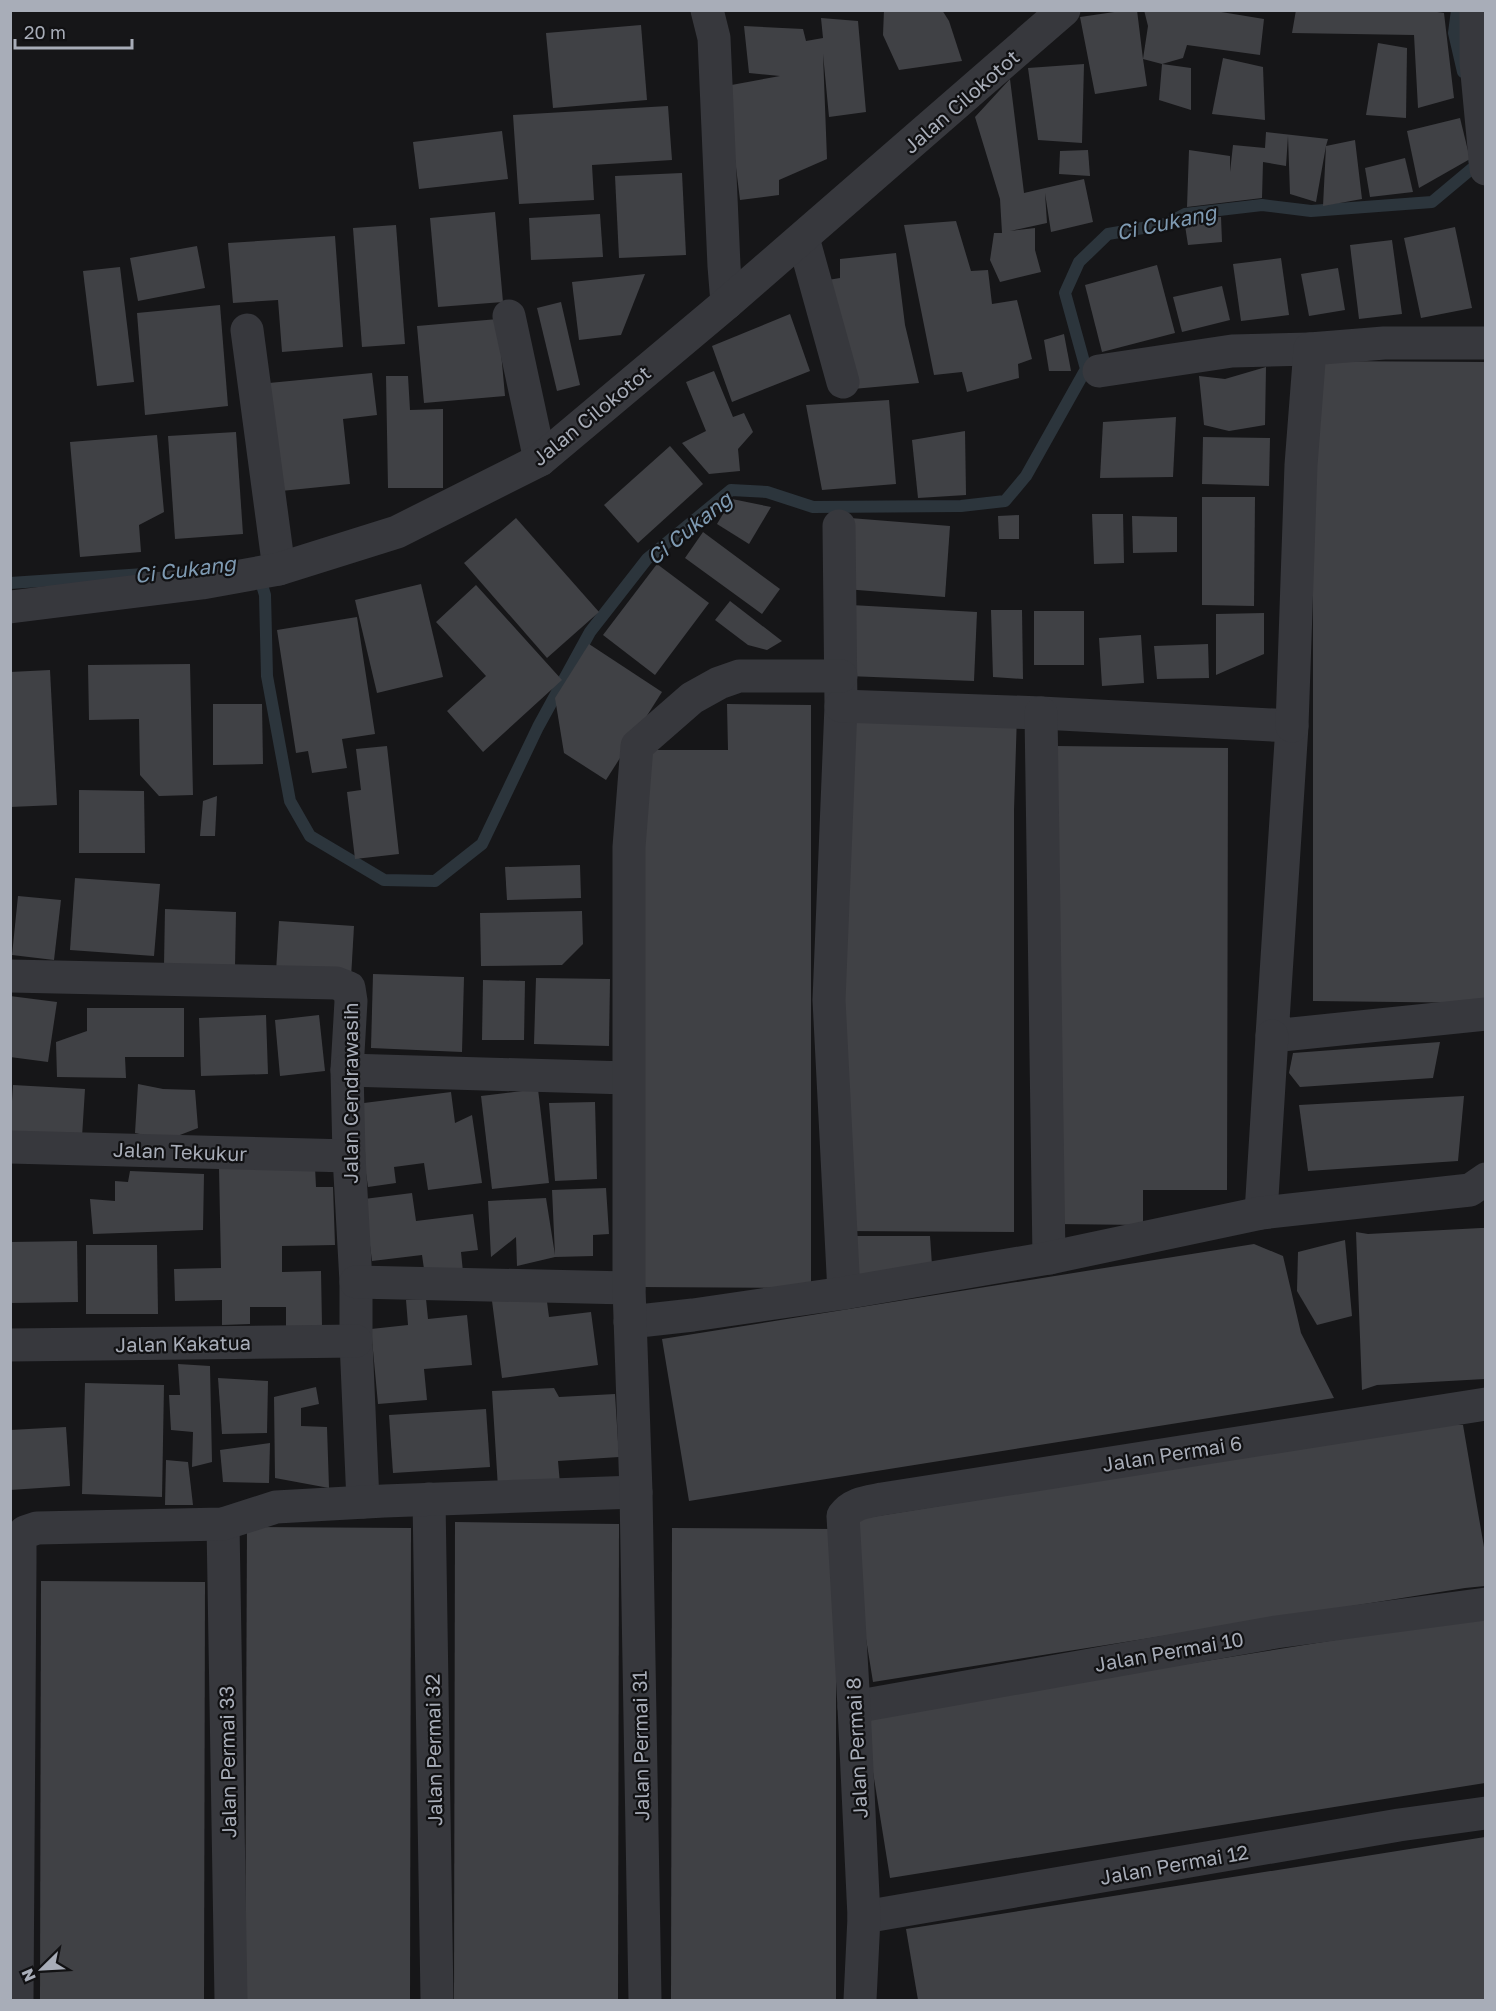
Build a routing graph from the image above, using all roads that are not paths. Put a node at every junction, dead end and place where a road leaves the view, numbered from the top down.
1 (707, 10) edge
2 (1476, 10) edge
3 (1049, 17) edge
4 (1485, 169) edge
5 (803, 238) junction
6 (727, 303) junction
7 (509, 316) dead end
8 (247, 330) dead end
9 (1485, 343) edge
10 (1310, 349) junction
11 (1099, 371) dead end
12 (843, 382) dead end
13 (540, 460) junction
14 (839, 526) dead end
15 (264, 571) junction
16 (10, 607) edge
17 (841, 691) junction
18 (1041, 713) junction
19 (1292, 726) junction
20 (10, 976) edge
21 (1485, 1014) edge
22 (1272, 1035) junction
23 (347, 1070) junction
24 (628, 1078) junction
25 (10, 1146) edge
26 (349, 1156) junction
27 (1485, 1179) edge
28 (1261, 1213) junction
29 (1049, 1258) junction
30 (356, 1281) junction
31 (629, 1288) junction
32 (844, 1293) junction
33 (630, 1322) junction
34 (356, 1341) junction
35 (10, 1345) edge
36 (1485, 1404) edge
37 (636, 1492) junction
38 (429, 1499) junction
39 (363, 1502) junction
40 (859, 1503) joint
41 (223, 1524) junction
42 (15, 1562) edge
43 (1485, 1604) edge
44 (855, 1707) junction
45 (1485, 1813) edge
46 (864, 1917) junction
47 (17, 2001) edge
48 (231, 2001) edge
49 (437, 2001) edge
50 (645, 2001) edge
51 (860, 2001) edge

1 - 6 street
2 - 4 street
3 - 5 street, Jalan Cilokotot
5 - 6 street, Jalan Cilokotot
5 - 12 street
6 - 13 street, Jalan Cilokotot
7 - 13 street
8 - 15 street
9 - 10 street
10 - 11 street
10 - 19 street
13 - 15 street, Jalan Cilokotot
14 - 17 street
15 - 16 street, Jalan Cilokotot
17 - 18 street, Jalan Permai 31
17 - 24 street, Jalan Permai 31
17 - 32 street
18 - 19 street, Jalan Permai 31
18 - 29 street
19 - 22 street
20 - 23 street, Jalan Cendrawasih
21 - 22 street
22 - 28 street
23 - 24 street
23 - 26 street, Jalan Cendrawasih
24 - 31 street, Jalan Permai 31
25 - 26 street, Jalan Tekukur
26 - 30 street, Jalan Cendrawasih
27 - 28 street
28 - 29 street
29 - 32 street
30 - 31 street
30 - 34 street, Jalan Cendrawasih
31 - 33 street, Jalan Permai 31
32 - 33 street
33 - 37 street, Jalan Permai 31
34 - 35 street, Jalan Kakatua
34 - 39 street, Jalan Cendrawasih
36 - 40 street, Jalan Permai 6
37 - 38 street
37 - 50 street, Jalan Permai 31
38 - 39 street
38 - 49 street, Jalan Permai 32
39 - 41 street
40 - 44 street, Jalan Permai 8
41 - 42 street
41 - 48 street, Jalan Permai 33
42 - 47 street
43 - 44 street, Jalan Permai 10
44 - 46 street, Jalan Permai 8
45 - 46 street, Jalan Permai 12
46 - 51 street, Jalan Permai 8

